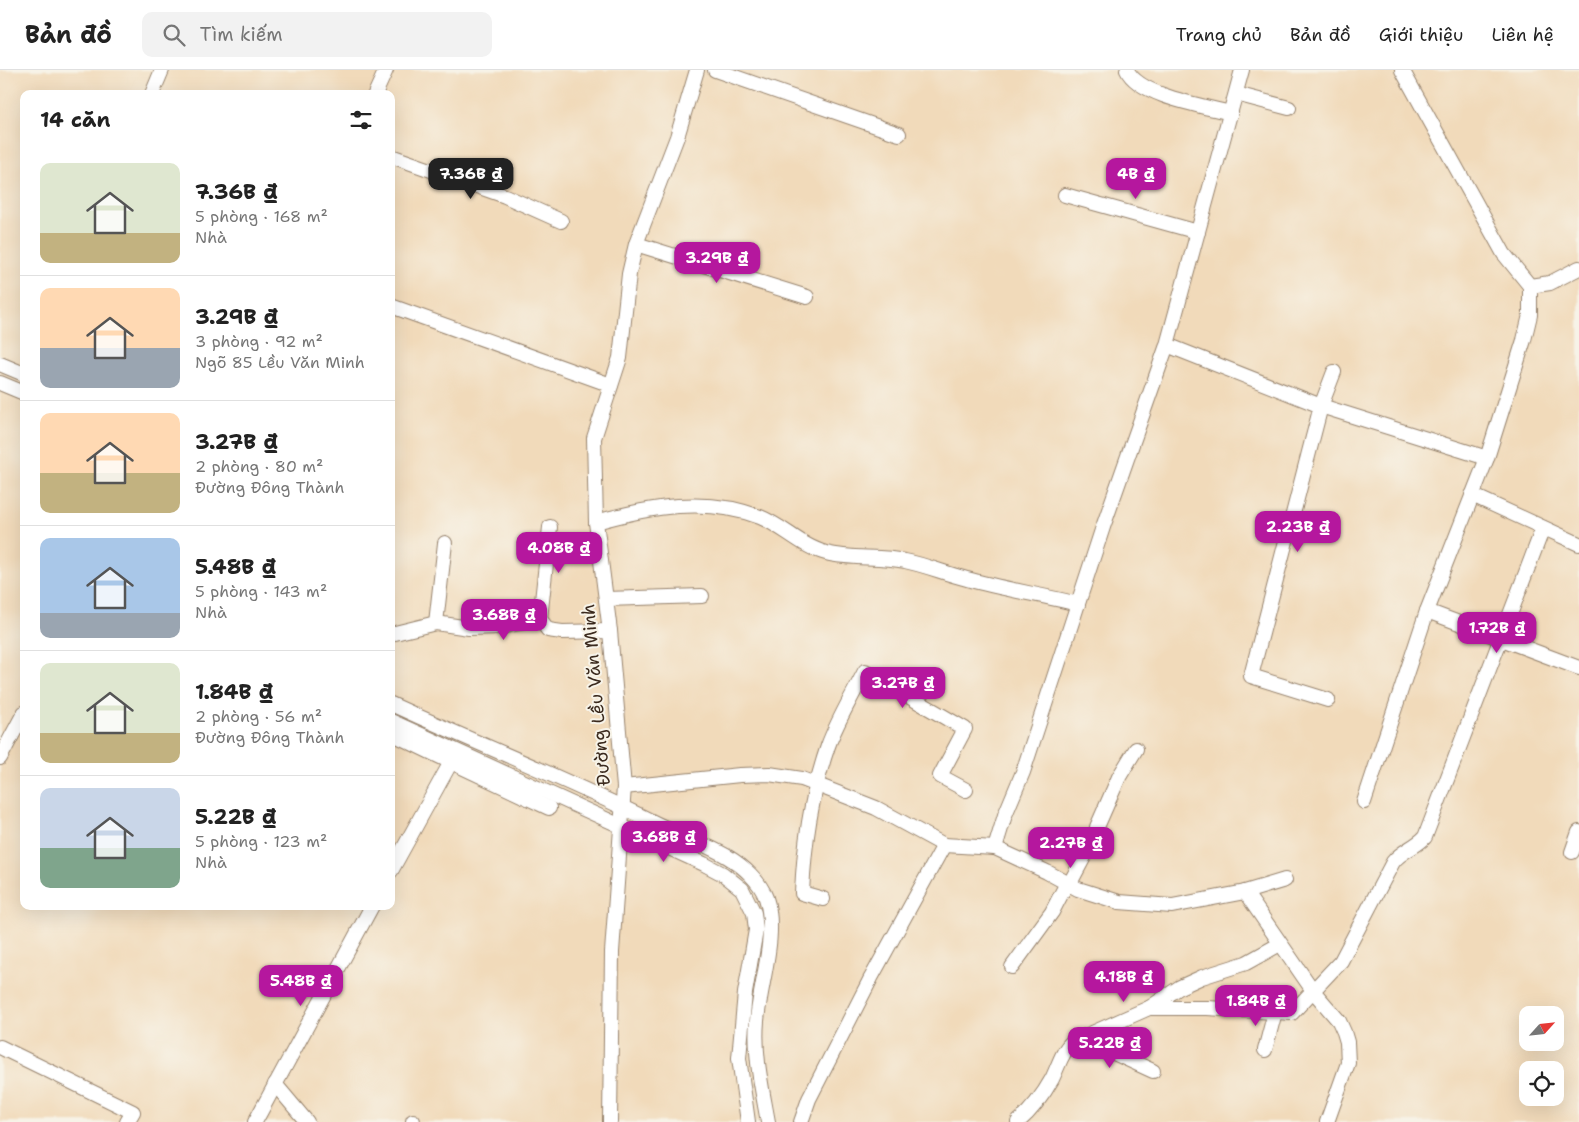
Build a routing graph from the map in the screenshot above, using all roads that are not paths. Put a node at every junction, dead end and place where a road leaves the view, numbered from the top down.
1 (162, 70) edge
2 (386, 70) edge
3 (697, 70) edge
4 (715, 70) edge
5 (1126, 70) edge
6 (1242, 70) edge
7 (1402, 70) edge
8 (154, 90) edge
9 (377, 90) edge
10 (1236, 94) junction
11 (1289, 108) dead end
12 (1231, 113) junction
13 (899, 134) dead end
14 (395, 157) edge
15 (1065, 195) dead end
16 (560, 222) dead end
17 (1198, 232) junction
18 (636, 244) junction
19 (1579, 268) edge
20 (1530, 286) junction
21 (807, 297) dead end
22 (395, 307) edge
23 (1168, 345) junction
24 (0, 364) edge
25 (20, 372) edge
26 (1334, 372) dead end
27 (0, 383) edge
28 (611, 385) junction
29 (20, 391) edge
30 (1321, 406) junction
31 (1487, 458) junction
32 (1472, 495) junction
33 (596, 522) junction
34 (550, 527) dead end
35 (1543, 528) junction
36 (446, 543) dead end
37 (1579, 544) edge
38 (702, 596) dead end
39 (606, 599) junction
40 (1078, 604) junction
41 (1427, 611) junction
42 (540, 619) junction
43 (436, 624) junction
44 (610, 631) junction
45 (395, 633) edge
46 (1499, 640) junction
47 (1579, 668) edge
48 (1328, 700) dead end
49 (395, 706) edge
50 (20, 720) edge
51 (395, 723) edge
52 (395, 735) edge
53 (1136, 749) dead end
54 (0, 758) edge
55 (451, 762) junction
56 (818, 784) junction
57 (624, 787) junction
58 (966, 790) dead end
59 (1364, 802) dead end
60 (623, 806) junction
61 (549, 808) dead end
62 (622, 828) junction
63 (1579, 832) edge
64 (944, 845) junction
65 (995, 848) junction
66 (1572, 852) dead end
67 (395, 864) edge
68 (1285, 880) dead end
69 (1068, 884) junction
70 (1245, 892) junction
71 (823, 899) dead end
72 (370, 910) edge
73 (1280, 944) junction
74 (1012, 967) dead end
75 (748, 972) junction
76 (764, 974) junction
77 (1314, 992) junction
78 (1149, 1008) junction
79 (1275, 1012) junction
80 (1081, 1038) junction
81 (0, 1047) edge
82 (1265, 1050) dead end
83 (1153, 1071) dead end
84 (276, 1084) junction
85 (128, 1122) edge
86 (255, 1122) edge
87 (307, 1122) edge
88 (610, 1122) edge
89 (748, 1122) edge
90 (768, 1122) edge
91 (801, 1122) edge
92 (1018, 1122) edge
93 (1327, 1122) edge

1 - 8 street
2 - 9 street
3 - 18 street, Đường Lều Văn Minh
4 - 13 street
5 - 12 street
6 - 10 street
7 - 20 street
10 - 11 street
10 - 12 street
12 - 17 street
14 - 16 street
15 - 17 street
17 - 23 street
18 - 21 street
18 - 28 street, Đường Lều Văn Minh
19 - 20 street
20 - 31 street
22 - 28 street
23 - 30 street
23 - 40 street
24 - 25 street
26 - 30 street
27 - 29 street
28 - 33 street, Đường Lều Văn Minh
30 - 31 street
30 - 48 street
31 - 32 street
32 - 35 street
32 - 41 street
33 - 39 street, Đường Lều Văn Minh
33 - 40 street
34 - 42 street
35 - 37 street
35 - 46 street
36 - 43 street
38 - 39 street
39 - 44 street, Đường Lều Văn Minh
40 - 65 street
41 - 46 street
41 - 59 street
42 - 43 street
42 - 44 street
43 - 45 street
44 - 57 street, Đường Lều Văn Minh
46 - 47 street
46 - 77 street
49 - 60 street
50 - 54 street
51 - 62 street
52 - 55 street
53 - 69 street
55 - 61 street
55 - 67 street
56 - 57 street
56 - 58 street
56 - 64 street
56 - 71 street
57 - 60 street, Đường Lều Văn Minh
60 - 62 street, Đường Lều Văn Minh
60 - 76 street
62 - 75 street
62 - 88 street, Đường Lều Văn Minh
63 - 66 street
64 - 65 street
64 - 91 street
65 - 69 street
68 - 70 street
69 - 70 street
69 - 74 street
70 - 73 street
72 - 84 street
73 - 77 street
73 - 78 street
75 - 76 street
75 - 89 street
76 - 90 street
77 - 79 street
77 - 93 street
78 - 79 street
78 - 80 street
79 - 82 street
80 - 83 street
80 - 92 street
81 - 85 street
84 - 86 street
84 - 87 street

